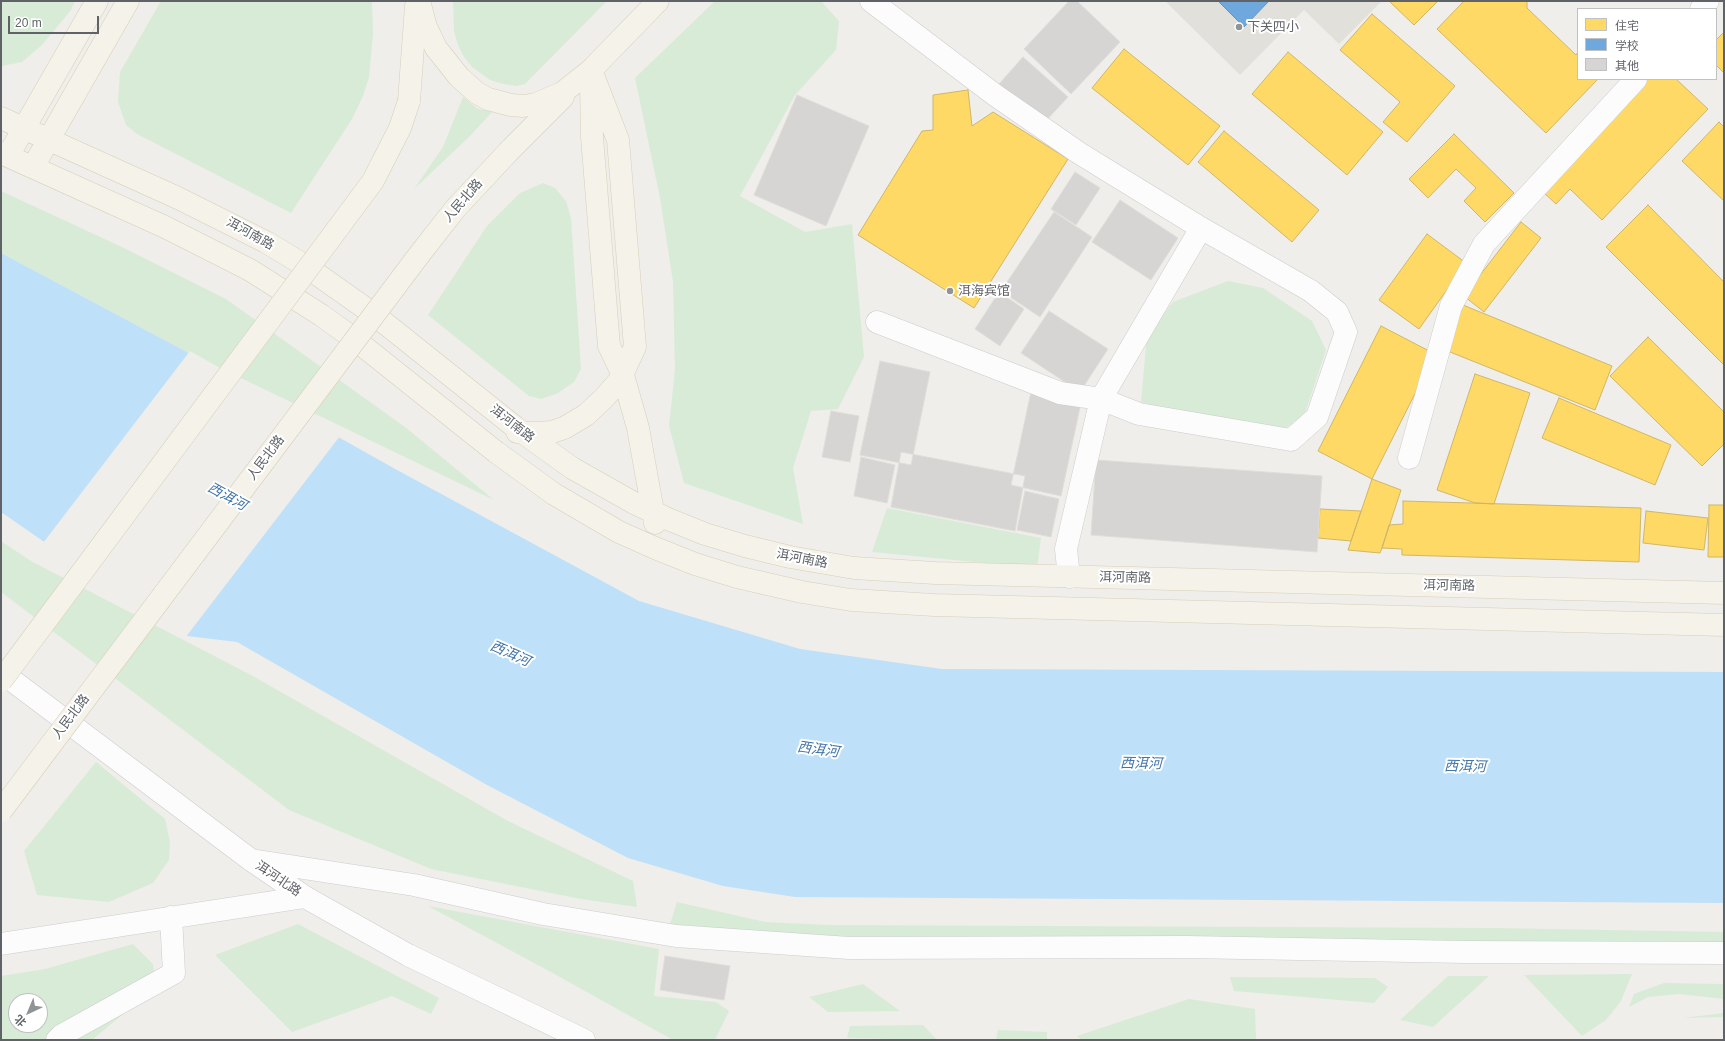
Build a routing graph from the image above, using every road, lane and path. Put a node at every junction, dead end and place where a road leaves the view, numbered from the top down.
1 (97, 1) edge
2 (128, 1) edge
3 (416, 1) edge
4 (419, 1) edge
5 (658, 1) edge
6 (871, 1) edge
7 (591, 70) junction
8 (1635, 80) edge
9 (1, 118) edge
10 (24, 128) junction
11 (49, 139) junction
12 (4, 154) edge
13 (33, 167) junction
14 (1201, 228) junction
15 (876, 322) dead end
16 (623, 375) junction
17 (1101, 399) junction
18 (468, 430) junction
19 (522, 432) junction
20 (1409, 458) dead end
21 (653, 513) junction
22 (660, 550) junction
23 (1069, 577) junction
24 (1724, 593) edge
25 (1724, 625) edge
26 (1, 672) edge
27 (1, 680) edge
28 (1, 811) edge
29 (250, 860) junction
30 (305, 897) junction
31 (171, 917) junction
32 (1, 944) edge
33 (1724, 953) edge
34 (57, 1040) edge
35 (584, 1040) edge

1 - 10 main road
2 - 11 main road
3 - 27 main road, bridge
4 - 7 main road
5 - 7 main road
6 - 14 street
7 - 16 main road
7 - 28 main road, 人民北路, bridge
8 - 20 street
9 - 10 main road, 洱河南路
10 - 11 main road, 洱河南路
10 - 12 main road
11 - 13 main road
11 - 19 main road, 洱河南路
12 - 13 main road
13 - 18 main road
14 - 17 street
14 - 17 street
15 - 17 street
16 - 19 main road
16 - 21 main road
17 - 23 street
18 - 19 main road
18 - 22 main road
19 - 21 main road, 洱河南路
21 - 22 main road
21 - 23 main road, 洱河南路
22 - 25 main road
23 - 24 main road, 洱河南路
26 - 29 street, 洱河北路
29 - 30 street, 洱河北路
29 - 33 street
30 - 31 street
30 - 35 street, 洱河北路
31 - 32 street
31 - 34 street

